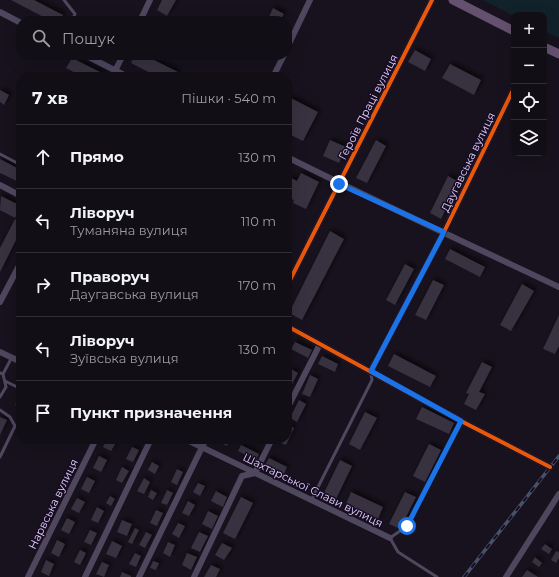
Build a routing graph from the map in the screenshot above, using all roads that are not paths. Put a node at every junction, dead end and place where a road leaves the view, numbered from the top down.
1 (64, 0) edge
2 (150, 0) edge
3 (310, 0) edge
4 (432, 0) edge
5 (453, 0) edge
6 (0, 12) edge
7 (74, 16) edge
8 (142, 16) edge
9 (16, 20) edge
10 (511, 29) edge
11 (292, 38) edge
12 (546, 48) edge
13 (559, 54) edge
14 (92, 60) edge
15 (121, 60) edge
16 (282, 60) edge
17 (111, 72) edge
18 (115, 72) edge
19 (276, 72) edge
20 (511, 94) edge
21 (0, 154) edge
22 (292, 160) edge
23 (16, 162) edge
24 (339, 184) junction
25 (0, 185) edge
26 (16, 193) edge
27 (444, 232) junction
28 (16, 272) edge
29 (292, 276) edge
30 (559, 287) edge
31 (0, 302) edge
32 (292, 329) edge
33 (320, 344) junction
34 (0, 352) edge
35 (12, 358) junction
36 (16, 360) edge
37 (371, 371) junction
38 (2, 373) edge
39 (5, 381) junction
40 (16, 386) edge
41 (0, 397) edge
42 (292, 399) edge
43 (0, 410) edge
44 (461, 421) junction
45 (94, 444) edge
46 (149, 444) edge
47 (196, 444) edge
48 (204, 444) edge
49 (269, 444) edge
50 (202, 447) junction
51 (0, 457) edge
52 (550, 467) dead end
53 (254, 473) junction
54 (559, 494) edge
55 (312, 499) junction
56 (390, 538) junction
57 (28, 577) edge
58 (85, 577) edge
59 (139, 577) edge
60 (194, 577) edge
61 (437, 577) edge
62 (506, 577) edge

1 - 7 lane
2 - 8 street
3 - 11 street
4 - 24 street, Героїв Праці вулиця
5 - 10 main road
6 - 9 street
12 - 13 main road
14 - 17 street
15 - 18 street
16 - 19 street
20 - 27 street, Даугавська вулиця
21 - 23 lane
22 - 24 street
24 - 27 street
24 - 29 street, Героїв Праці вулиця
25 - 26 street
27 - 30 street
27 - 37 street, Даугавська вулиця
28 - 31 street
32 - 33 street
33 - 37 street
33 - 42 street
34 - 35 street
35 - 36 street
35 - 38 lane
37 - 44 street
37 - 55 lane, Даугавська вулиця
38 - 39 lane
39 - 40 lane
39 - 41 lane
43 - 51 lane
44 - 52 street
44 - 56 lane
45 - 57 street, Нарвська вулиця
46 - 58 street
47 - 50 street, Шахтарської Слави вулиця
48 - 50 street
49 - 53 street
50 - 53 street, Шахтарської Слави вулиця
50 - 59 street
53 - 55 street, Шахтарської Слави вулиця
53 - 60 street
54 - 62 street
55 - 56 street, Шахтарської Слави вулиця
56 - 61 lane

